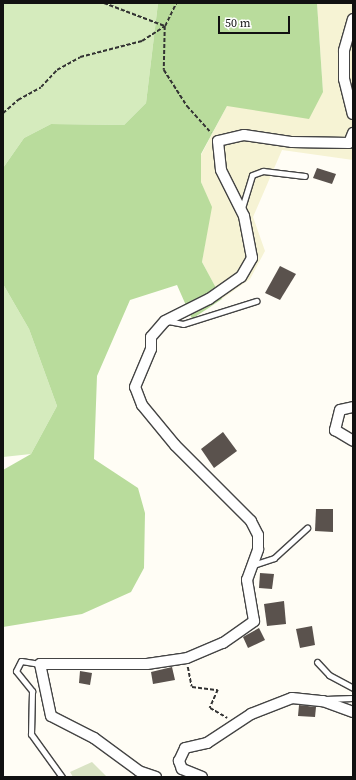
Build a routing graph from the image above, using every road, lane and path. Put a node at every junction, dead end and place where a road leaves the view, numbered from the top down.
1 (104, 3) edge
2 (176, 3) edge
3 (353, 19) edge
4 (165, 26) junction
5 (3, 113) edge
6 (353, 114) edge
7 (353, 133) edge
8 (218, 141) junction
9 (305, 176) dead end
10 (241, 211) junction
11 (256, 302) dead end
12 (165, 321) junction
13 (353, 407) edge
14 (353, 441) edge
15 (307, 528) dead end
16 (252, 565) junction
17 (187, 658) junction
18 (317, 662) dead end
19 (40, 664) junction
20 (353, 688) edge
21 (353, 698) edge
22 (323, 701) junction
23 (353, 712) edge
24 (238, 724) junction
25 (62, 777) edge
26 (156, 777) edge
27 (202, 777) edge

1 - 4 path
2 - 4 path
3 - 6 street
4 - 5 path
4 - 8 path
7 - 8 street
8 - 10 street
9 - 10 lane
10 - 12 street
11 - 12 lane
12 - 16 street
13 - 14 street
15 - 16 lane
16 - 17 street
17 - 19 street
17 - 24 path
18 - 20 lane
19 - 25 lane
19 - 26 street
21 - 22 lane
22 - 23 street
22 - 24 street
24 - 27 street

